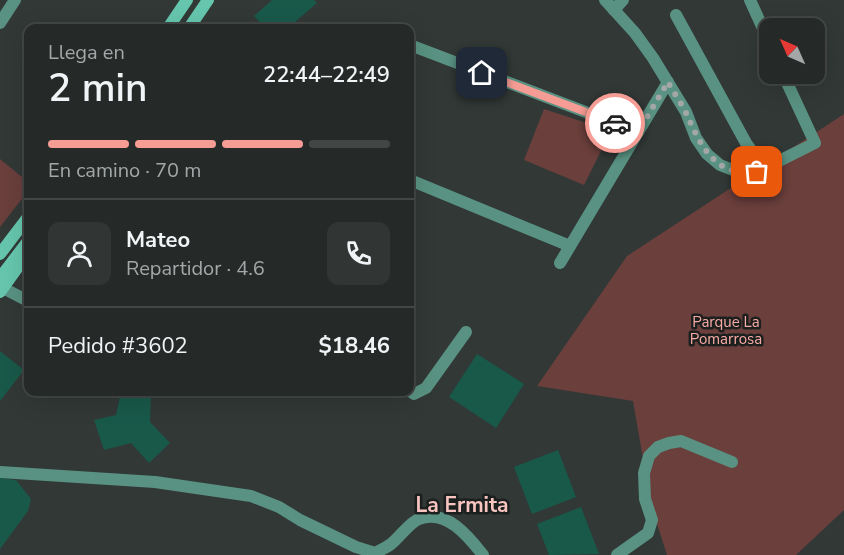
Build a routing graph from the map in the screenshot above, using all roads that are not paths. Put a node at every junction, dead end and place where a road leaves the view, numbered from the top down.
1 (15, 0) edge
2 (187, 0) edge
3 (208, 0) edge
4 (623, 0) edge
5 (750, 0) edge
6 (609, 5) edge
7 (676, 15) dead end
8 (759, 20) edge
9 (0, 23) edge
10 (171, 24) edge
11 (192, 24) edge
12 (414, 47) edge
13 (668, 82) junction
14 (788, 84) edge
15 (638, 132) junction
16 (775, 164) junction
17 (414, 182) edge
18 (24, 215) edge
19 (24, 222) edge
20 (0, 242) edge
21 (570, 246) junction
22 (24, 248) edge
23 (0, 254) edge
24 (24, 258) edge
25 (560, 263) dead end
26 (1, 286) edge
27 (24, 299) edge
28 (466, 332) dead end
29 (414, 394) edge
30 (732, 462) dead end
31 (0, 472) edge
32 (483, 555) edge
33 (617, 555) edge

1 - 9 street
2 - 10 street
3 - 11 street
4 - 6 street
5 - 8 street
6 - 13 street
7 - 16 street
12 - 15 street
13 - 15 street
13 - 16 street
14 - 16 street
15 - 21 street
17 - 21 street
18 - 20 street
19 - 23 street
21 - 25 street
22 - 26 street
24 - 26 street
26 - 27 street
28 - 29 street
30 - 33 street
31 - 32 street

